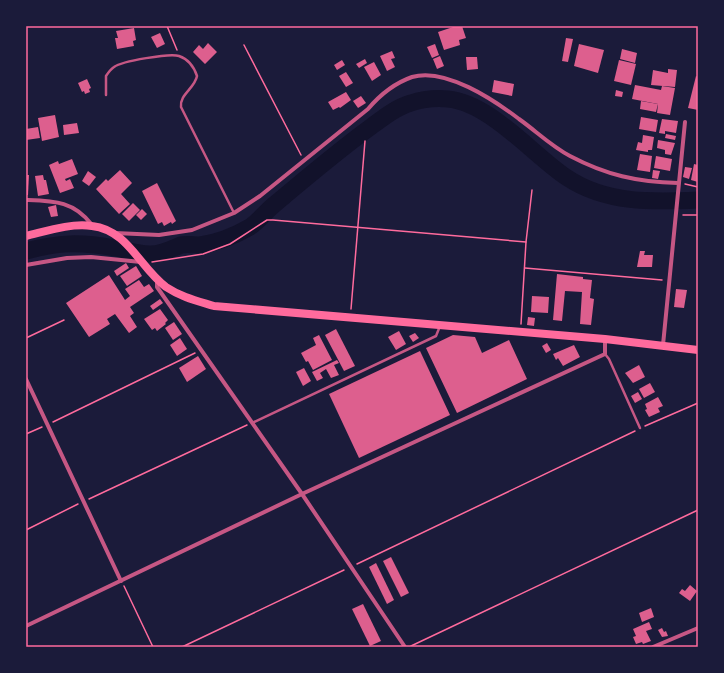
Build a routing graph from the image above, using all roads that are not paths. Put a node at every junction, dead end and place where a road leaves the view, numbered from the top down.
1 (106, 95) dead end
2 (685, 122) dead end
3 (678, 183) junction
4 (26, 200) edge
5 (234, 213) junction
6 (92, 226) junction
7 (115, 235) junction
8 (26, 236) edge
9 (143, 263) junction
10 (26, 265) edge
11 (156, 278) junction
12 (441, 326) junction
13 (606, 339) junction
14 (663, 345) junction
15 (698, 350) edge
16 (605, 354) junction
17 (26, 379) edge
18 (252, 423) junction
19 (640, 428) road end
20 (302, 494) junction
21 (121, 581) junction
22 (26, 626) edge
23 (698, 628) edge
24 (405, 647) edge
25 (653, 647) edge

1 - 5 lane
2 - 3 street
3 - 5 street
3 - 14 street
4 - 6 street
5 - 7 street
6 - 7 highway
6 - 8 highway
7 - 9 highway
9 - 10 street
9 - 11 highway
11 - 12 highway
11 - 18 street
12 - 13 highway
12 - 18 lane
13 - 14 highway
13 - 16 street
14 - 15 highway
16 - 19 lane
16 - 20 street
17 - 21 street
18 - 20 street
20 - 21 street
20 - 24 street
21 - 22 street
23 - 25 street

